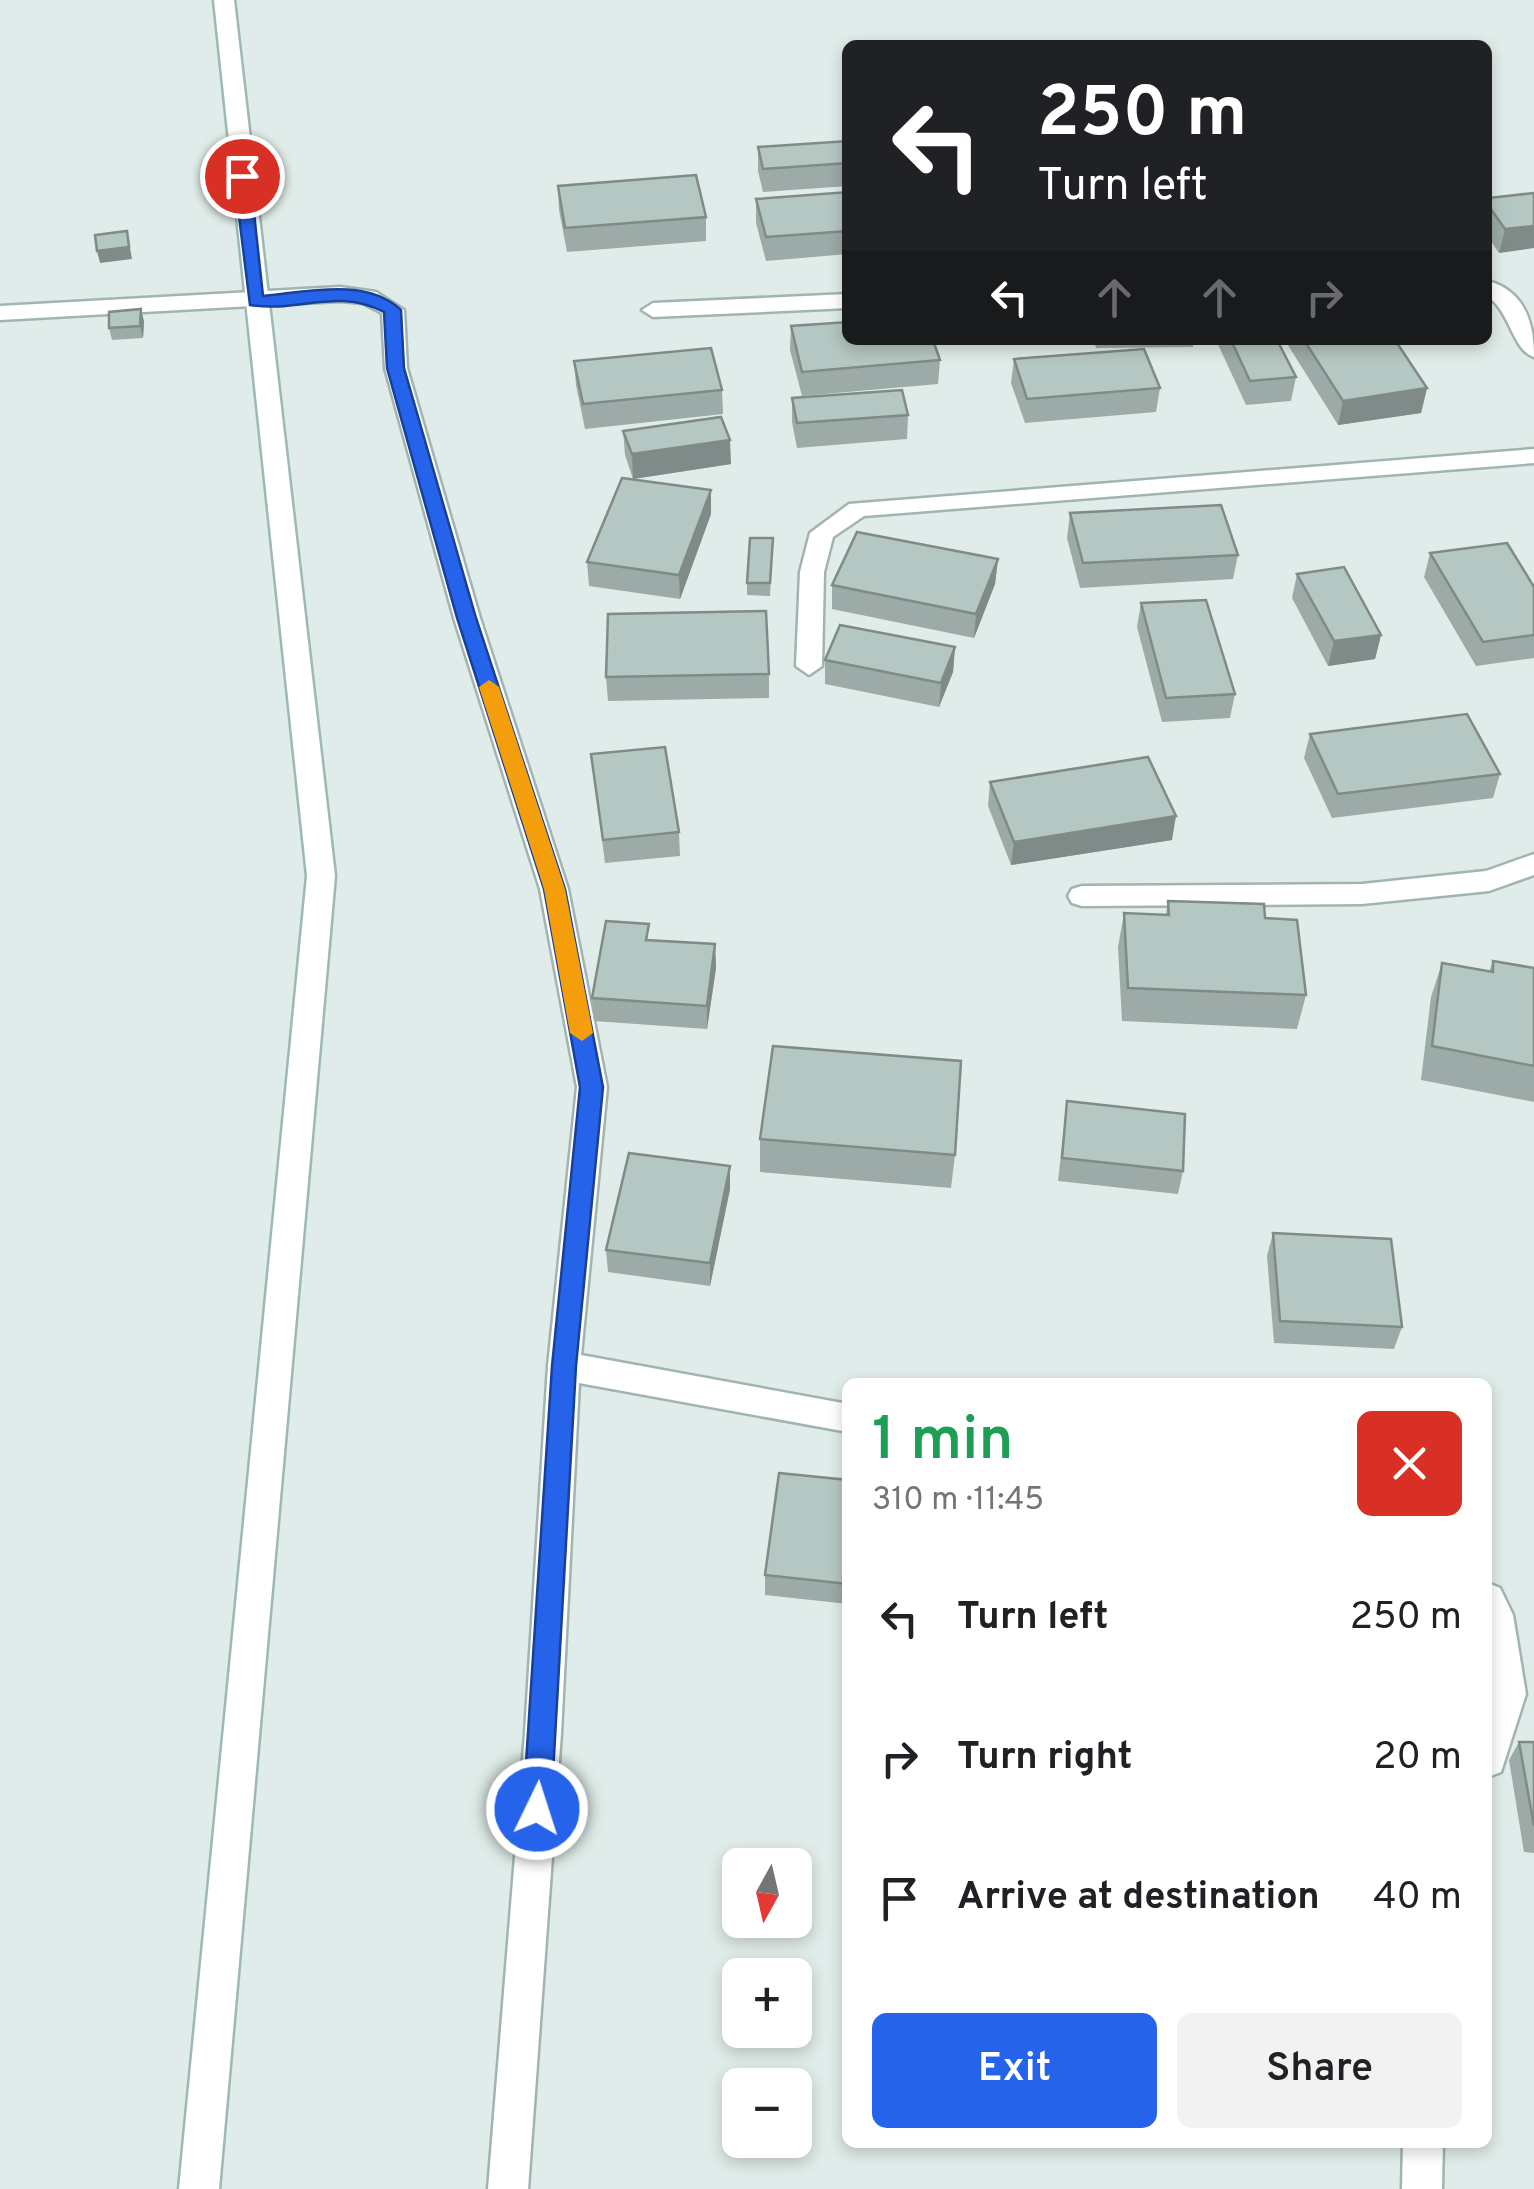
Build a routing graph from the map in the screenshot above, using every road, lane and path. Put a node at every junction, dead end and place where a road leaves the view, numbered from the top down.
1 (224, 0) edge
2 (1492, 291) edge
3 (256, 301) junction
4 (842, 301) edge
5 (652, 310) dead end
6 (0, 313) edge
7 (1534, 350) edge
8 (1534, 456) edge
9 (809, 666) dead end
10 (1534, 864) edge
11 (1082, 896) dead end
12 (564, 1366) junction
13 (842, 1417) edge
14 (1492, 1608) edge
15 (1492, 1747) edge
16 (1423, 2148) edge
17 (198, 2189) edge
18 (508, 2189) edge
19 (1422, 2189) edge

1 - 3 street
2 - 7 street
3 - 6 street
3 - 12 street
3 - 17 street
4 - 5 street
8 - 9 street
10 - 11 street
12 - 13 street
12 - 18 street
14 - 15 street
16 - 19 street

